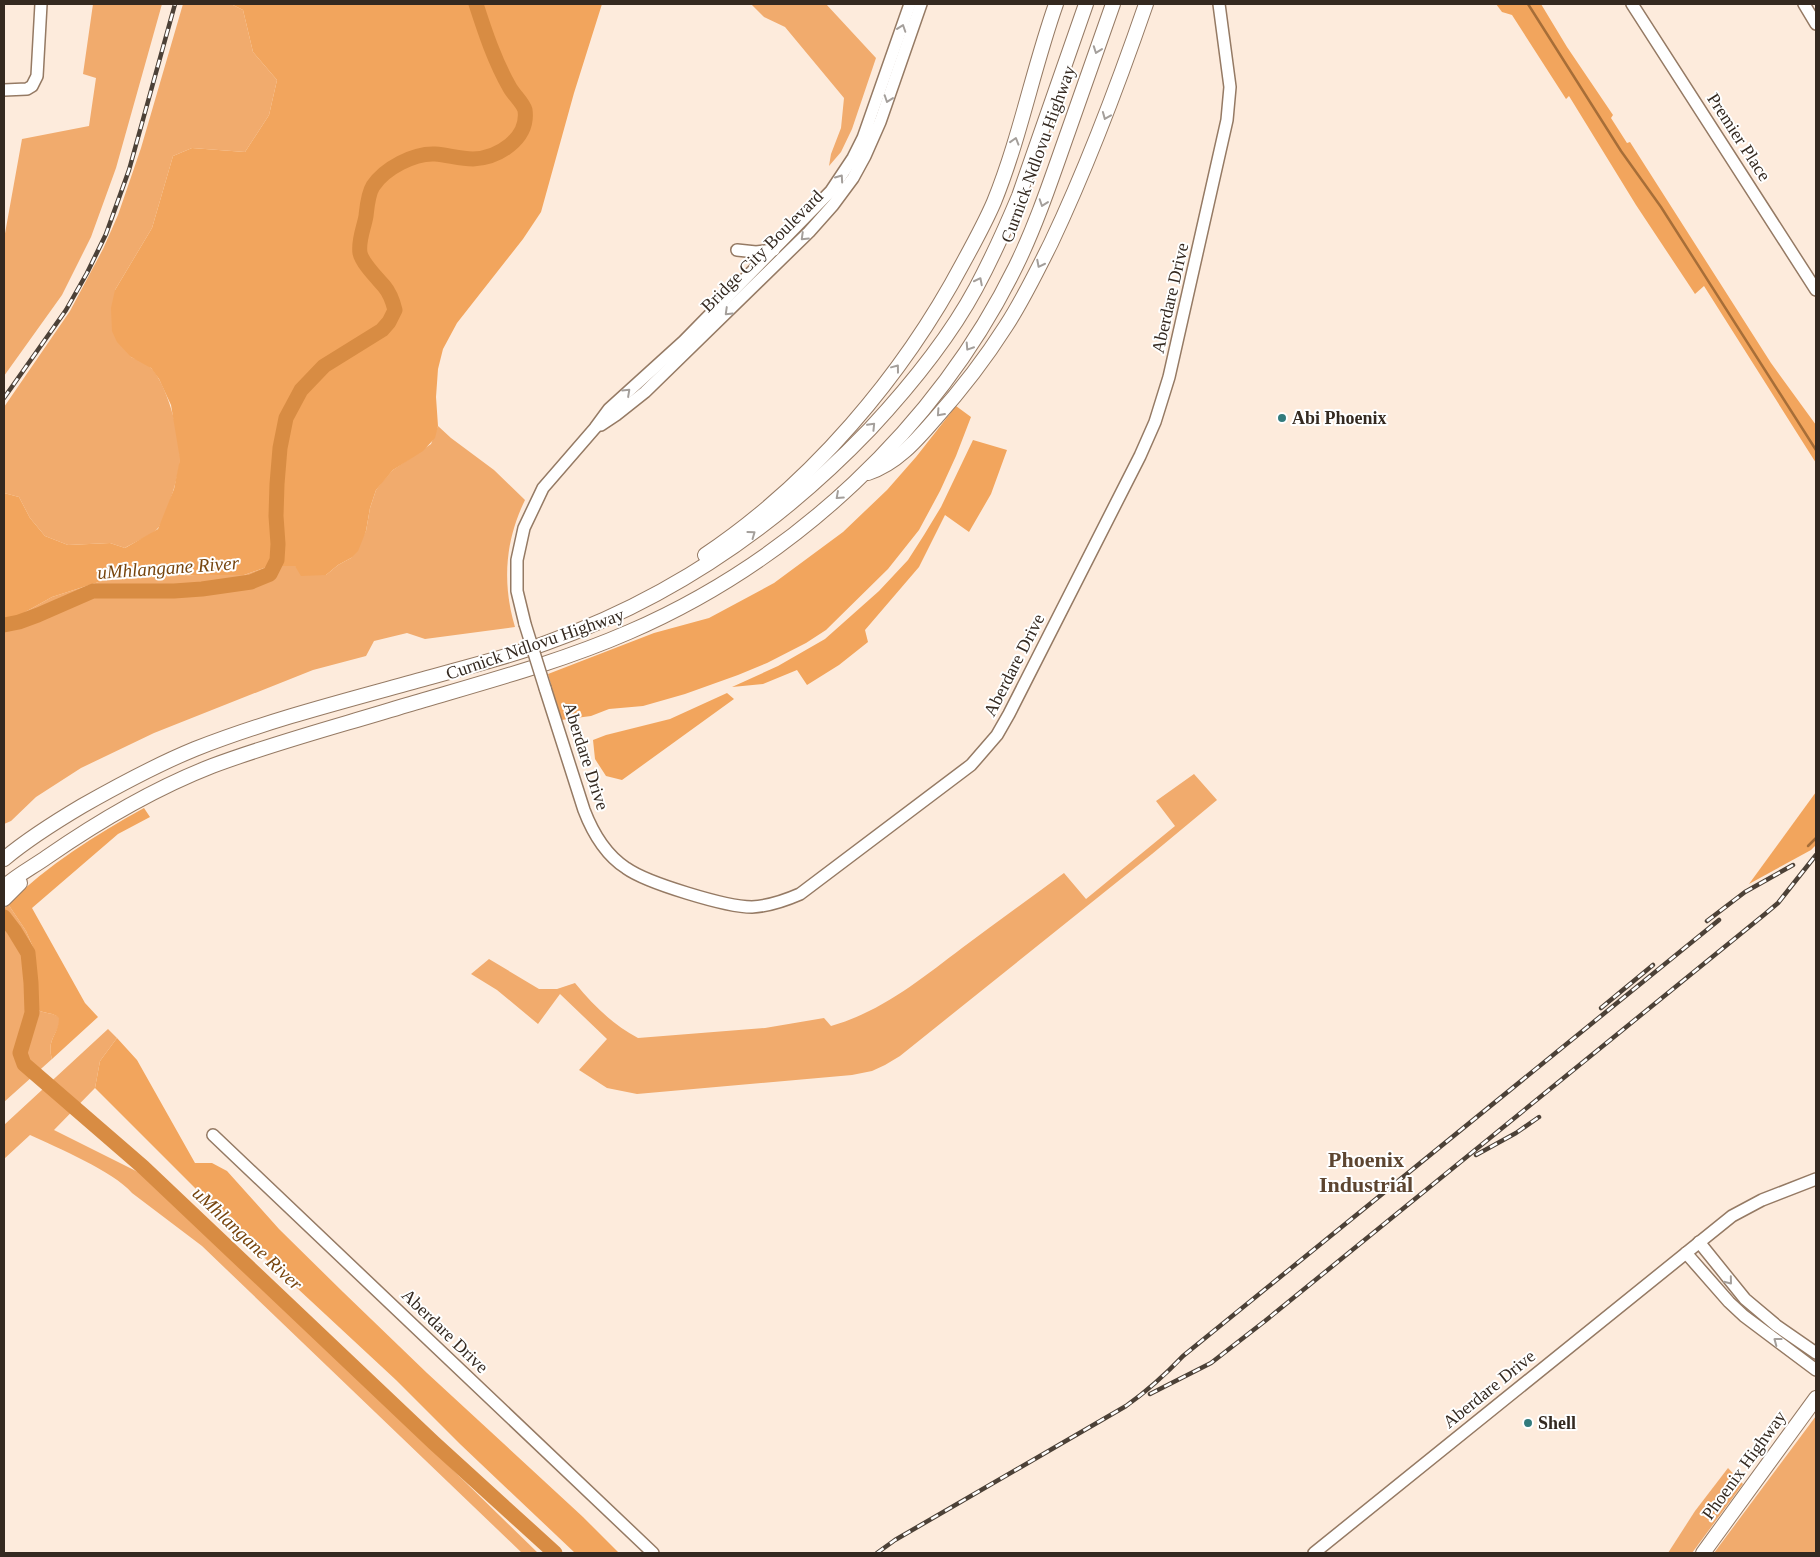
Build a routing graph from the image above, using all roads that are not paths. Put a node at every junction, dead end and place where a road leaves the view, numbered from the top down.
1 (41, 4) edge
2 (910, 4) edge
3 (921, 4) edge
4 (1056, 4) edge
5 (1086, 4) edge
6 (1113, 4) edge
7 (1146, 4) edge
8 (1219, 4) edge
9 (1632, 4) edge
10 (1804, 4) edge
11 (1816, 24) edge
12 (899, 52) junction
13 (4, 90) edge
14 (737, 250) dead end
15 (774, 250) junction
16 (1816, 290) edge
17 (612, 412) junction
18 (863, 474) junction
19 (545, 688) joint
20 (18, 843) junction
21 (4, 849) edge
22 (4, 860) edge
23 (7, 889) edge
24 (213, 1135) dead end
25 (1816, 1178) edge
26 (1698, 1242) junction
27 (1686, 1253) junction
28 (1816, 1353) edge
29 (1816, 1370) edge
30 (1816, 1398) edge
31 (653, 1553) edge
32 (1314, 1553) edge
33 (1703, 1553) edge

1 - 13 street
12 -> 2 street, Bridge City Boulevard
3 - 12 street, Bridge City Boulevard
20 -> 4 main road
20 -> 5 main road, Curnick Ndlovu Highway
6 -> 18 main road, Curnick Ndlovu Highway
7 -> 18 main road
8 - 19 street, Aberdare Drive
9 - 16 street, Premier Place
10 - 11 street
15 -> 12 street, Bridge City Boulevard
12 -> 17 street, Bridge City Boulevard
14 - 15 street
17 -> 15 street, Bridge City Boulevard
17 - 19 street, Bridge City Boulevard, bridge
18 -> 23 main road, Curnick Ndlovu Highway
20 - 21 main road
20 - 22 main road, Curnick Ndlovu Highway
24 - 31 street, Aberdare Drive
25 - 26 street, Aberdare Drive
26 - 27 street, Aberdare Drive
26 -> 28 street
29 -> 27 street
27 - 32 street, Aberdare Drive
30 - 33 main road, Phoenix Highway

